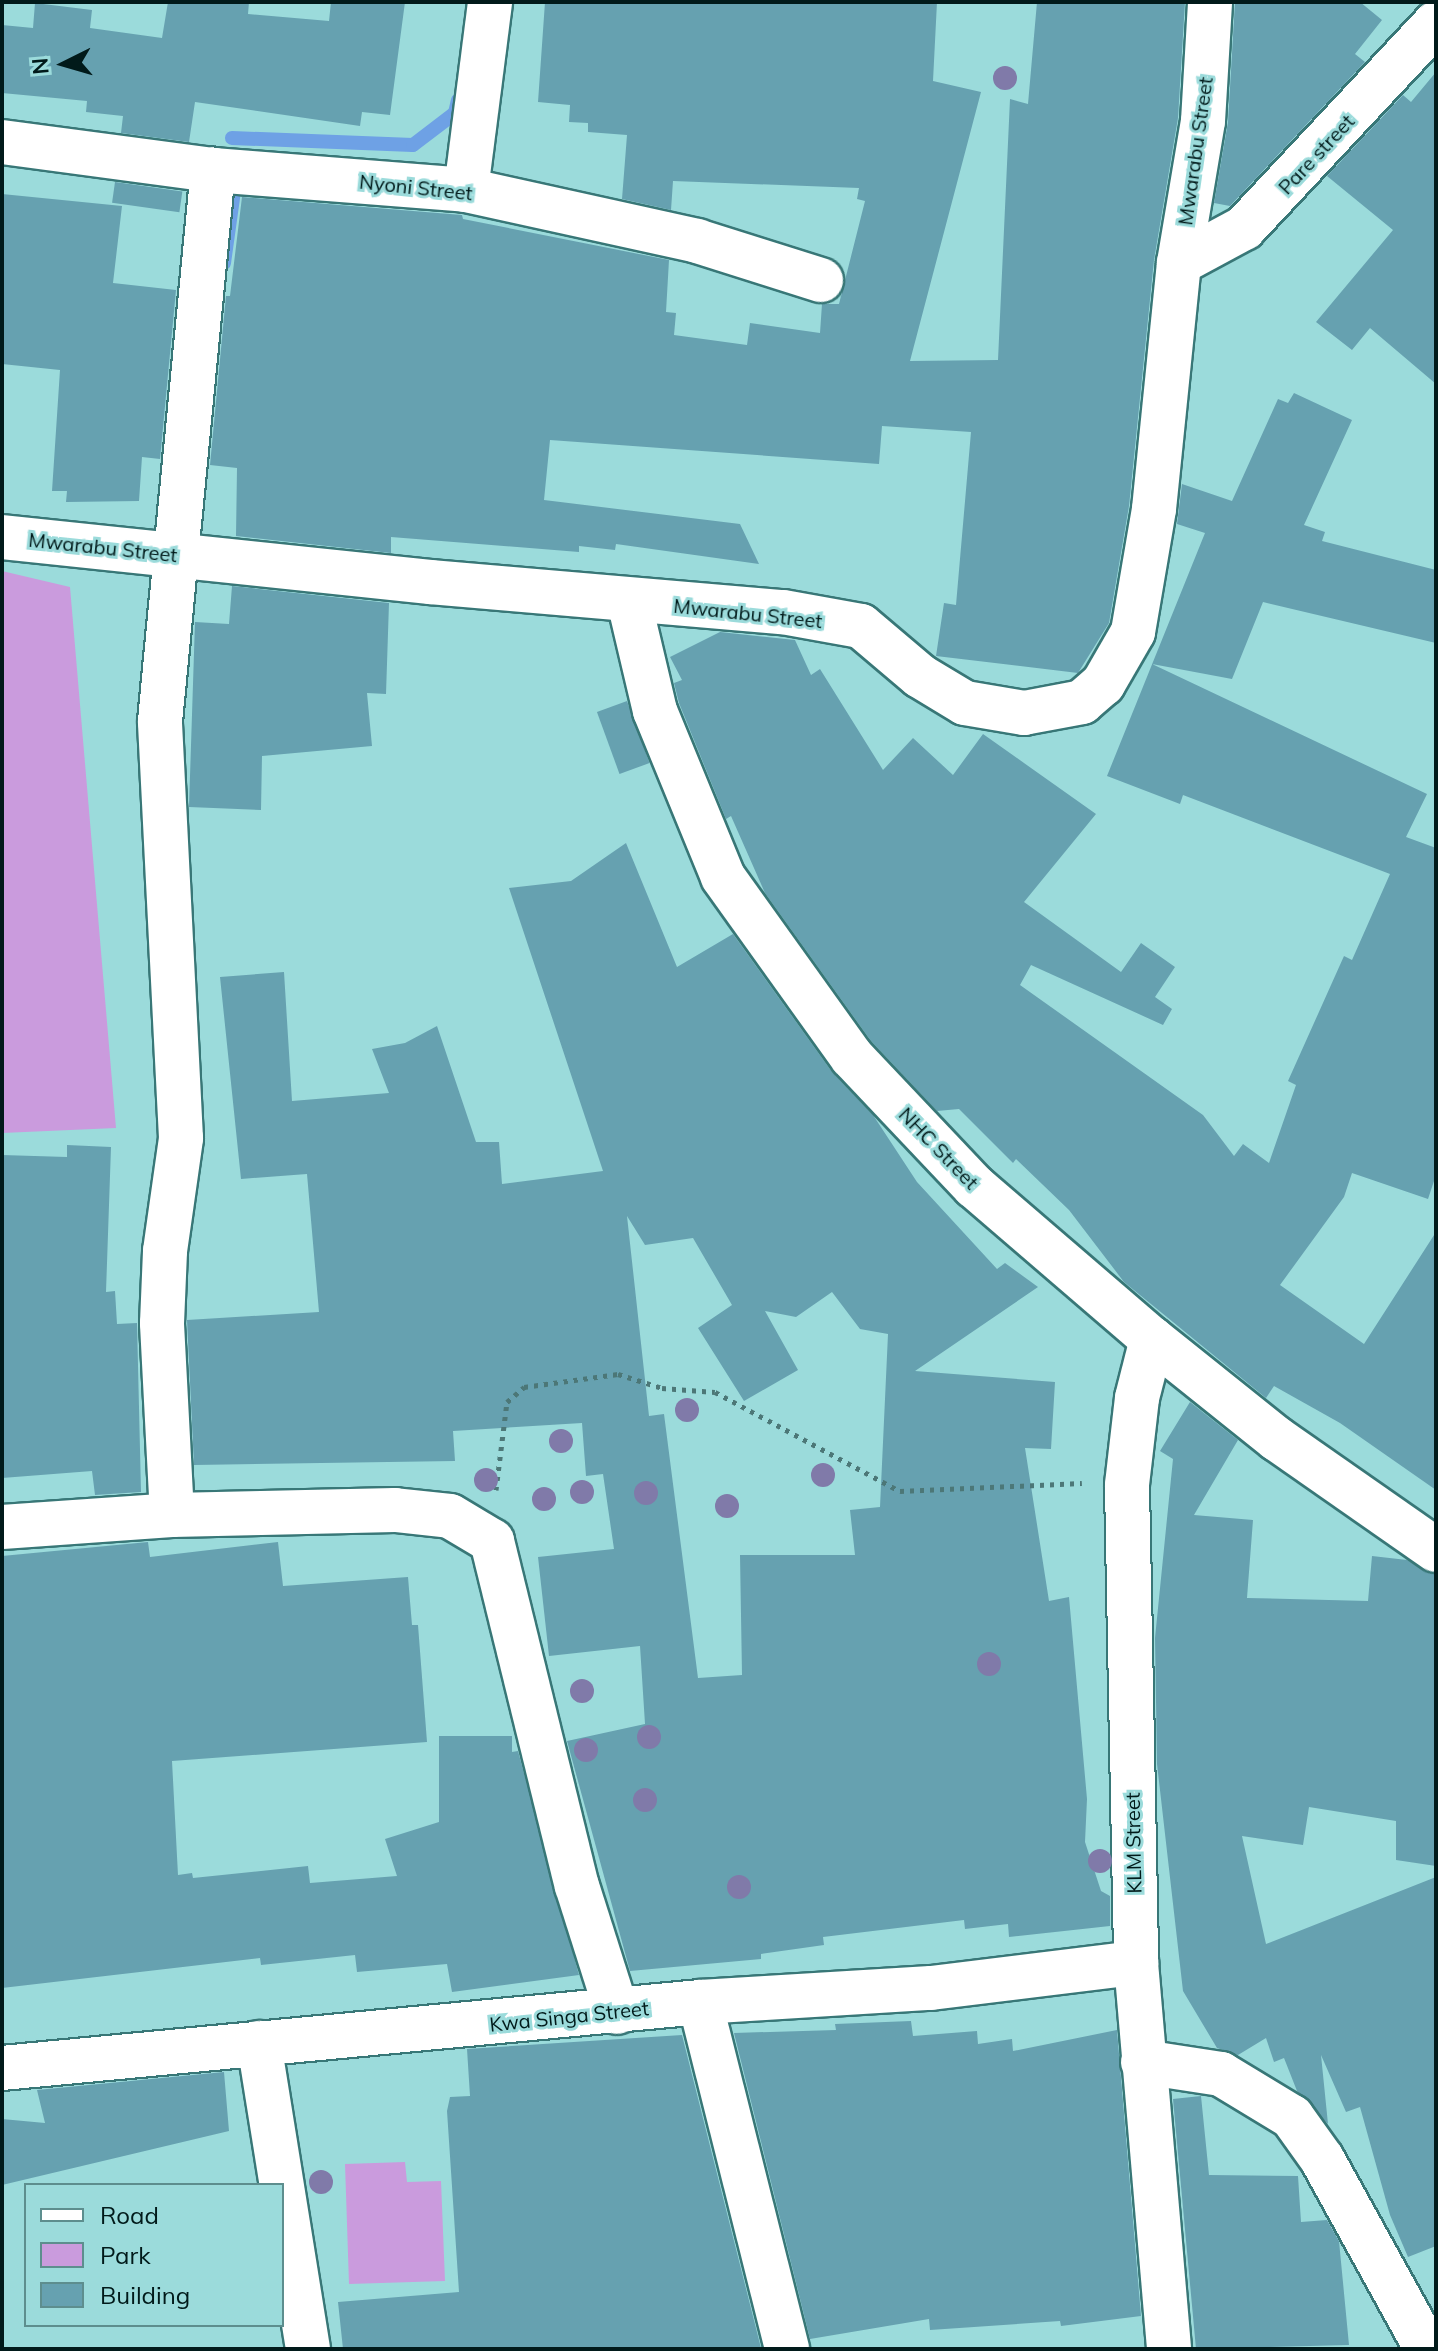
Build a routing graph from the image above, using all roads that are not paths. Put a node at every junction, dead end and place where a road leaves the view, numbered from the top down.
1 (490, 2) edge
2 (1210, 2) edge
3 (1436, 23) edge
4 (2, 142) edge
5 (213, 170) junction
6 (466, 190) junction
7 (1179, 263) junction
8 (821, 280) dead end
9 (2, 537) edge
10 (180, 554) junction
11 (629, 601) junction
12 (1152, 1339) junction
13 (172, 1515) junction
14 (2, 1527) edge
15 (1436, 1550) edge
16 (1136, 1963) junction
17 (700, 2002) junction
18 (617, 2012) junction
19 (259, 2043) junction
20 (1143, 2062) junction
21 (2, 2068) edge
22 (281, 2183) edge
23 (284, 2199) edge
24 (308, 2349) edge
25 (787, 2349) edge
26 (1169, 2349) edge
27 (1427, 2349) edge

1 - 6 street
2 - 7 street, Mwarabu Street
3 - 7 street, Pare street
4 - 5 street, Nyoni Street
5 - 6 street, Nyoni Street
5 - 10 street
6 - 8 street, Nyoni Street
7 - 11 street, Mwarabu Street
9 - 10 street, Mwarabu Street
10 - 11 street, Mwarabu Street
10 - 13 street
11 - 12 street, NHC Street
12 - 15 street, NHC Street
12 - 16 street, KLM Street
13 - 14 street
13 - 18 street
16 - 17 street, Kwa Singa Street
16 - 20 street, KLM Street
17 - 18 street, Kwa Singa Street
17 - 25 street
18 - 19 street, Kwa Singa Street
19 - 21 street, Kwa Singa Street
19 - 22 street
20 - 26 street, KLM Street
20 - 27 street
23 - 24 street

